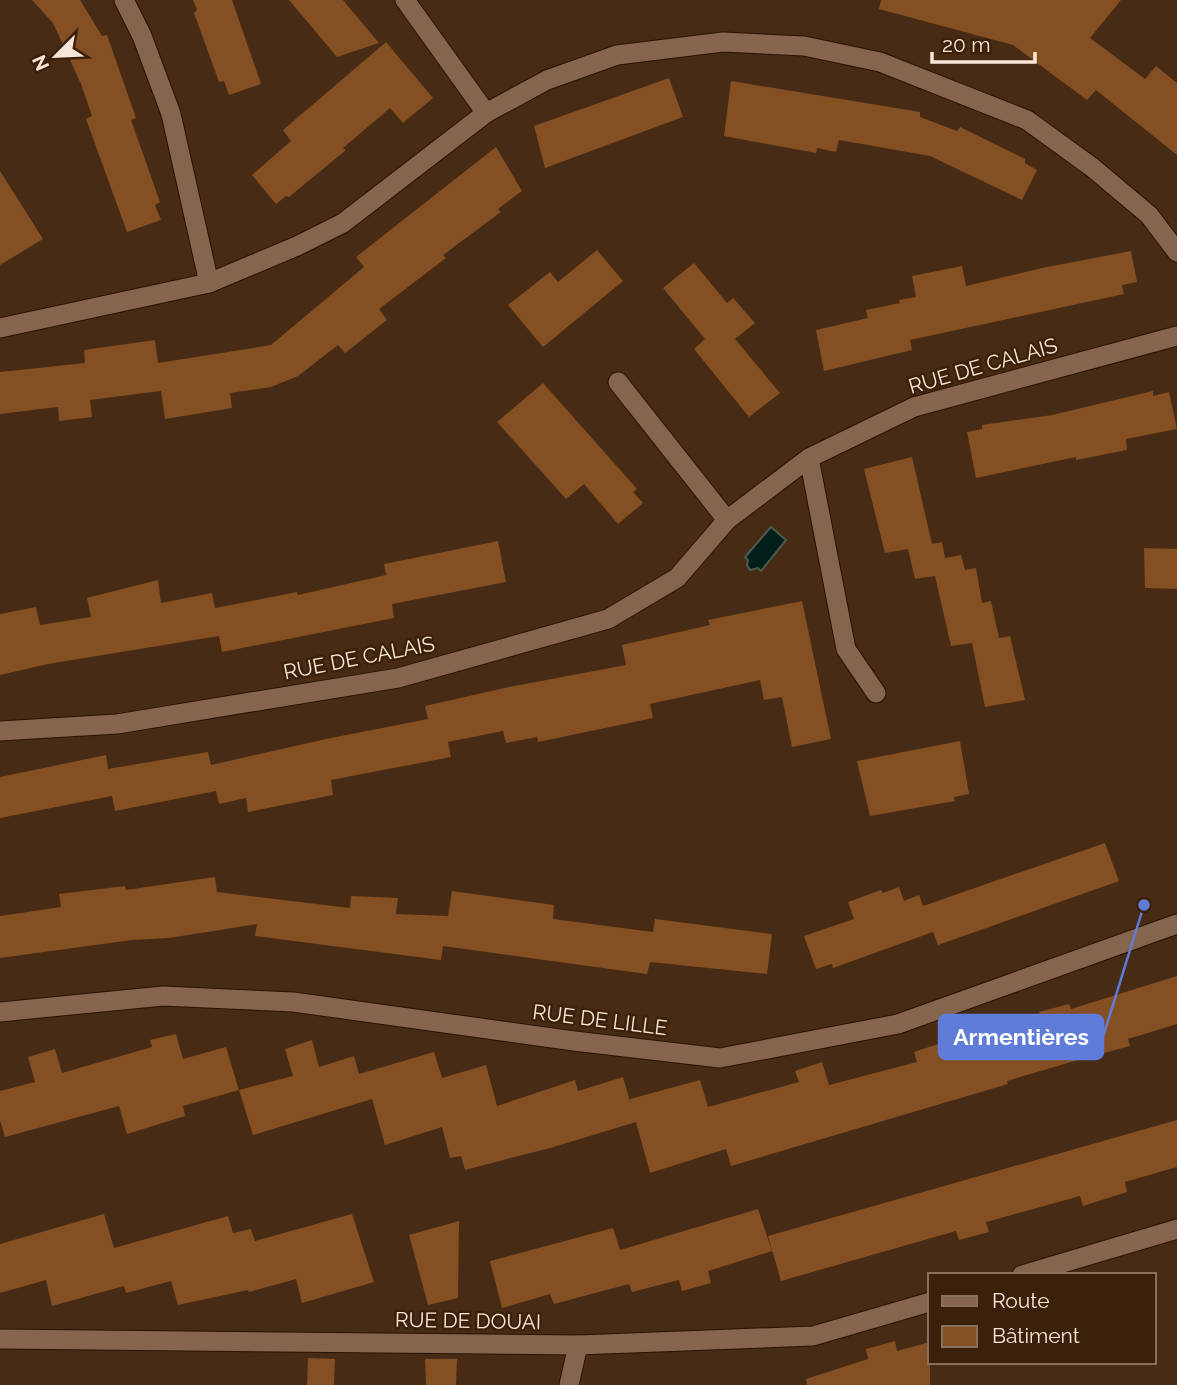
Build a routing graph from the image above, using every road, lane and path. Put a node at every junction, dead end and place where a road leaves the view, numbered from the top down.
1 (124, 0) edge
2 (405, 0) edge
3 (486, 113) junction
4 (1177, 252) edge
5 (209, 283) junction
6 (0, 328) edge
7 (1177, 336) edge
8 (618, 382) dead end
9 (809, 458) junction
10 (727, 520) junction
11 (876, 693) dead end
12 (0, 731) edge
13 (1177, 924) edge
14 (0, 1012) edge
15 (1177, 1229) edge
16 (1029, 1273) edge
17 (928, 1302) edge
18 (0, 1339) edge
19 (578, 1345) junction
20 (569, 1385) edge

1 - 5 street
2 - 3 street
3 - 4 street
3 - 5 street
5 - 6 street
7 - 9 street, RUE DE CALAIS
8 - 10 street
9 - 10 street, RUE DE CALAIS
9 - 11 street
10 - 12 street, RUE DE CALAIS
13 - 14 street, RUE DE LILLE
15 - 16 street
17 - 19 street, RUE DE DOUAI
18 - 19 street, RUE DE DOUAI
19 - 20 street

